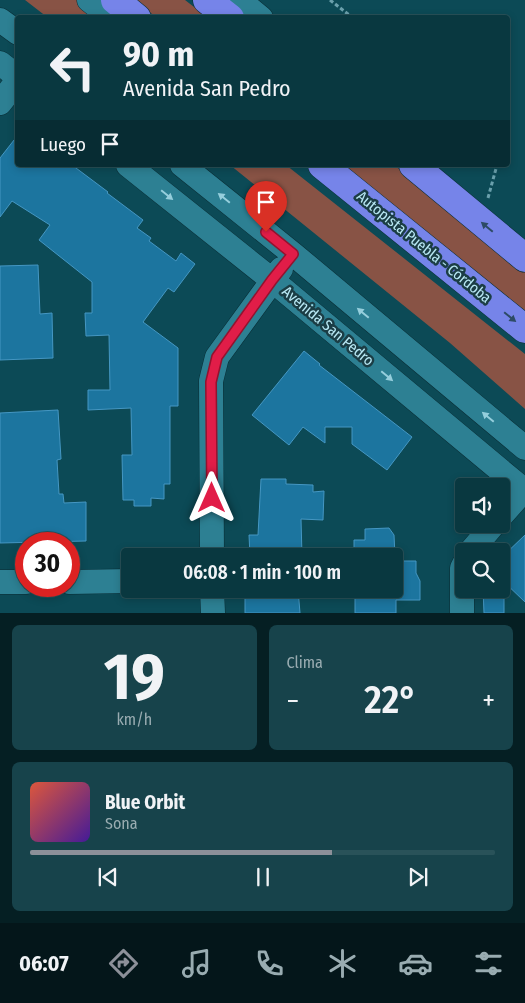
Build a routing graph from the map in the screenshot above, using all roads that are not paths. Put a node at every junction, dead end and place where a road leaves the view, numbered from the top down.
1 (89, 0) edge
2 (115, 0) edge
3 (207, 0) edge
4 (239, 0) edge
5 (108, 15) edge
6 (133, 15) edge
7 (226, 15) edge
8 (257, 15) edge
9 (0, 20) edge
10 (15, 32) edge
11 (0, 63) edge
12 (15, 76) edge
13 (15, 82) edge
14 (0, 103) edge
15 (131, 167) edge
16 (184, 167) edge
17 (324, 167) edge
18 (415, 167) edge
19 (293, 254) junction
20 (525, 258) edge
21 (272, 280) junction
22 (525, 329) edge
23 (525, 448) edge
24 (525, 490) edge
25 (510, 506) edge
26 (486, 533) edge
27 (478, 543) edge
28 (212, 548) edge
29 (121, 581) edge
30 (0, 582) edge
31 (15, 582) edge
32 (80, 582) edge
33 (212, 598) edge
34 (462, 598) edge
35 (213, 613) edge
36 (462, 613) edge

1 - 5 street
2 - 6 highway
3 - 7 highway
4 - 8 street
9 - 10 street
11 - 12 street
13 - 14 street
15 -> 21 street, Avenida San Pedro
19 -> 16 street
17 -> 22 highway, Autopista Puebla - Córdoba
20 -> 18 highway
19 - 21 street
23 -> 19 street
21 -> 24 street, Avenida San Pedro
21 - 28 street
24 - 25 street
26 - 27 street
29 - 32 street
30 - 31 street
33 - 35 street
34 - 36 street

